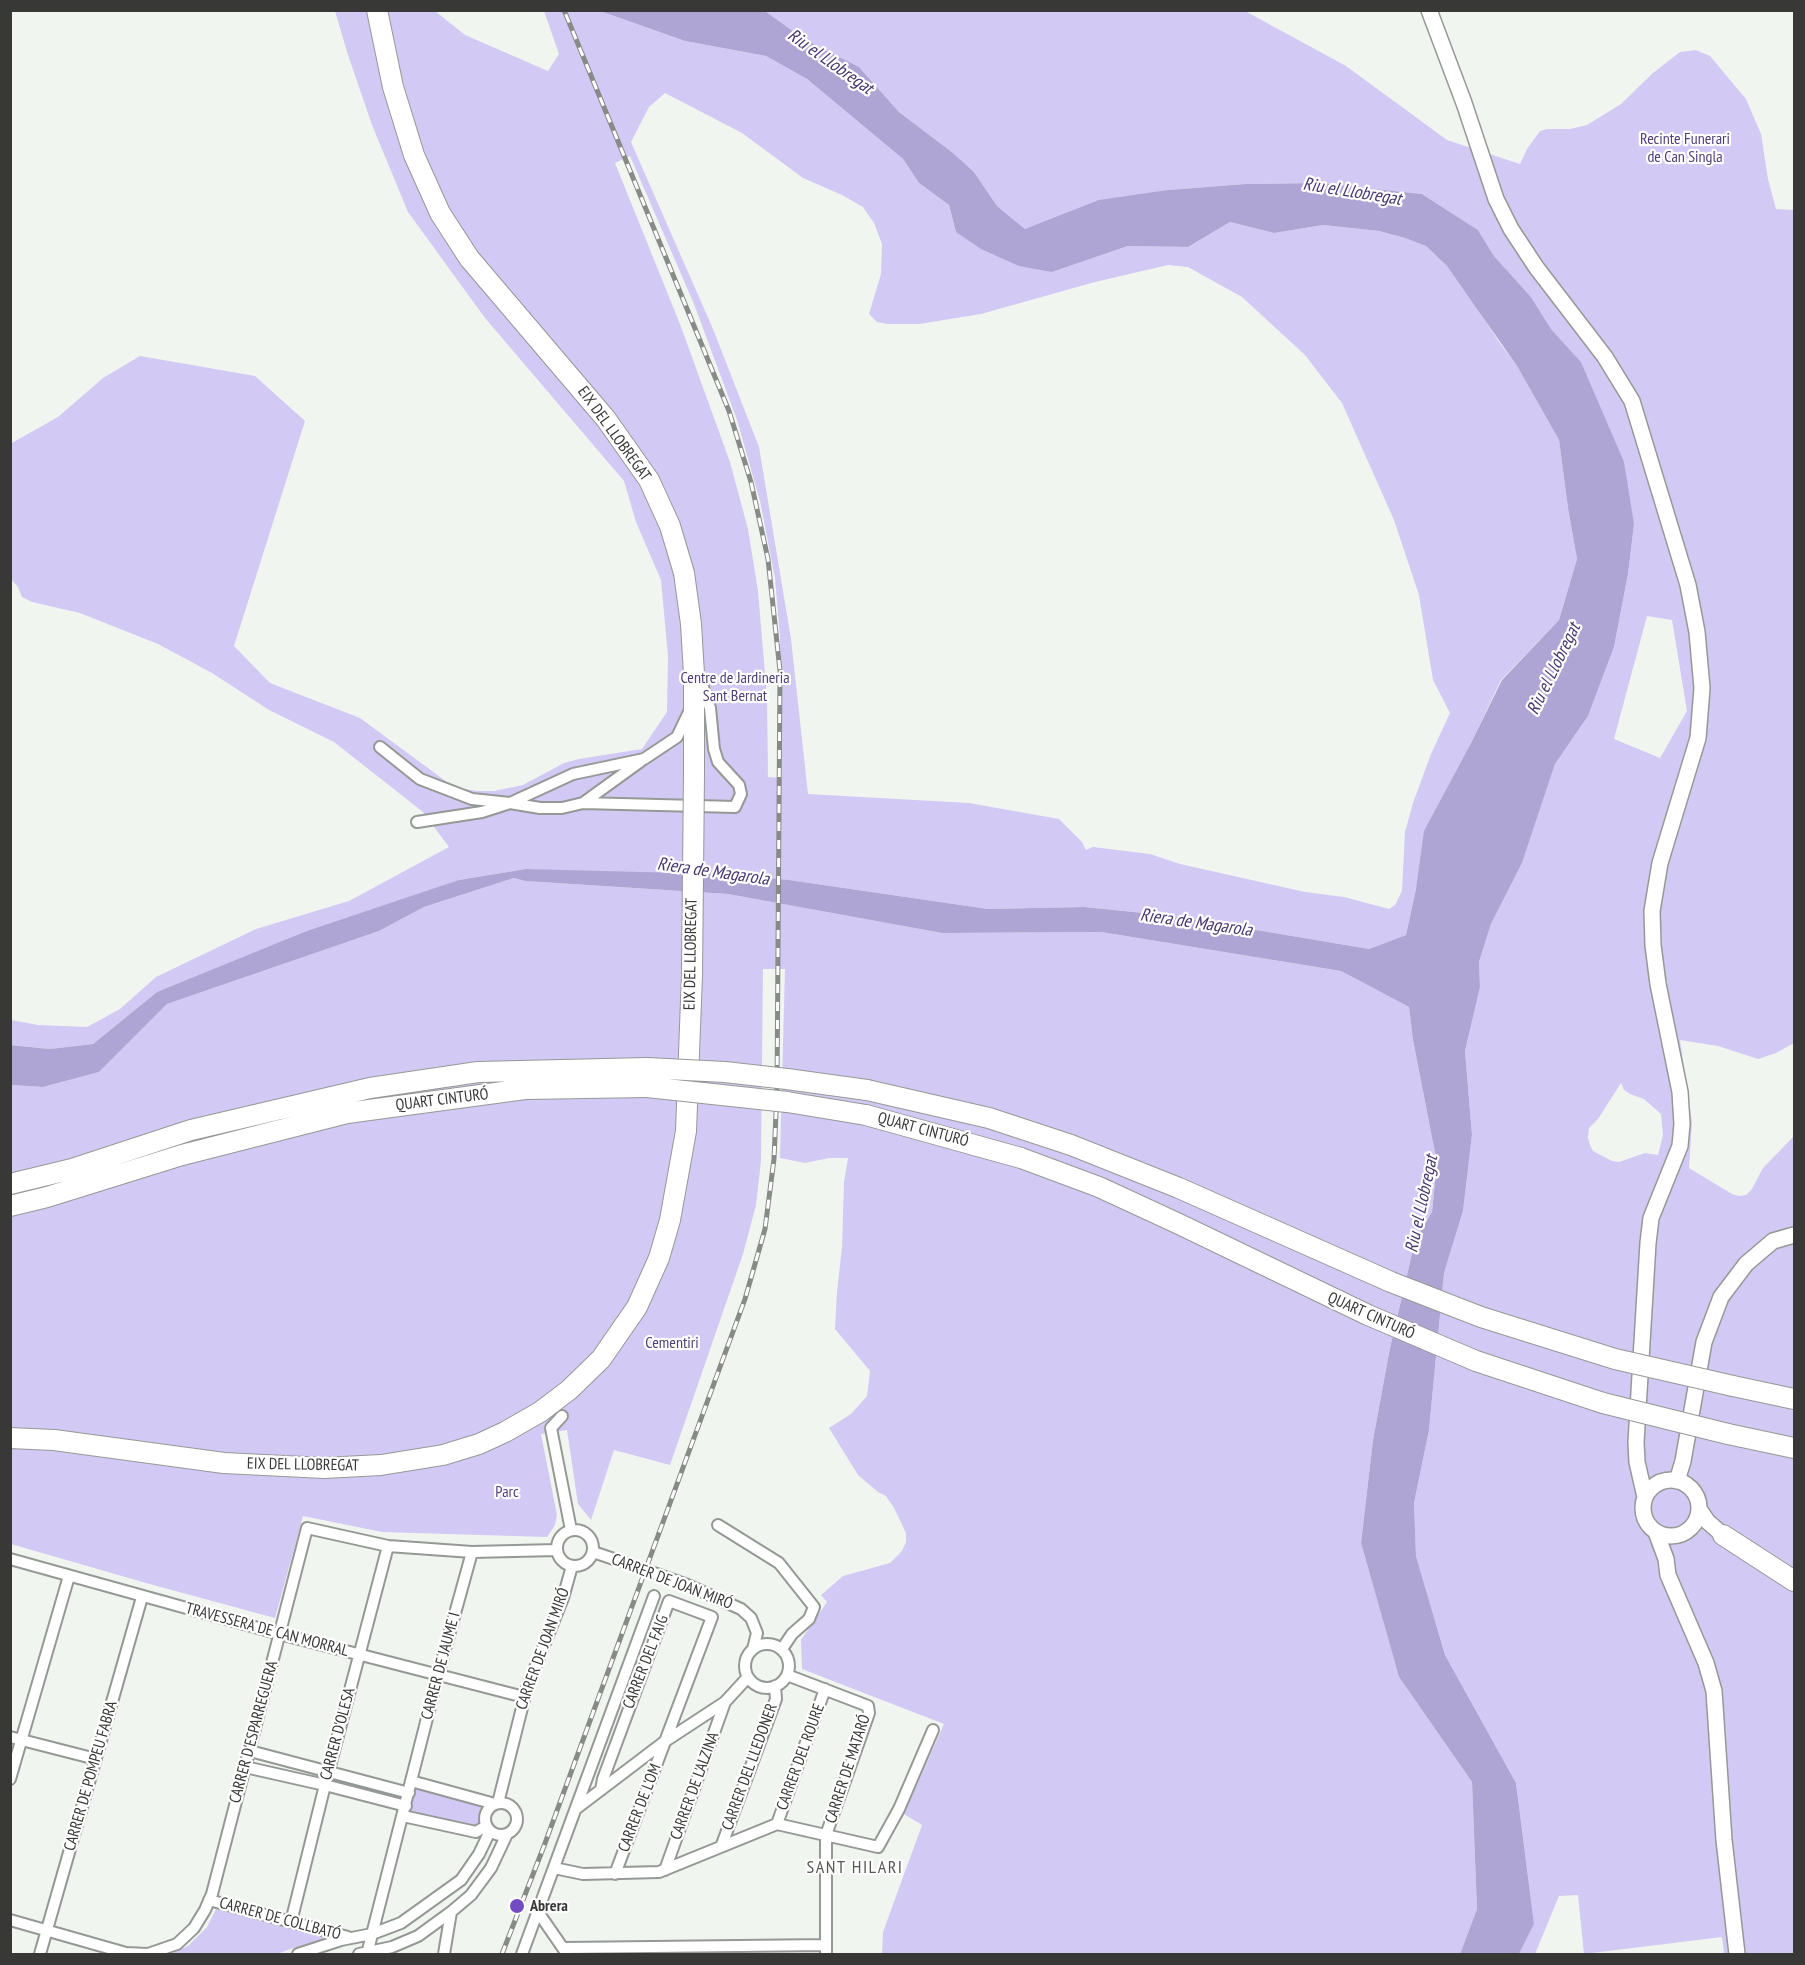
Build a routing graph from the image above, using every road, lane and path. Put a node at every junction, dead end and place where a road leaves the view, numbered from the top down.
1 (377, 10) edge
2 (1429, 10) edge
3 (702, 705) junction
4 (688, 742) junction
5 (380, 747) dead end
6 (644, 759) junction
7 (510, 803) junction
8 (583, 803) junction
9 (417, 822) dead end
10 (647, 1077) junction
11 (10, 1184) edge
12 (675, 1196) junction
13 (10, 1206) edge
14 (1794, 1235) edge
15 (1794, 1385) edge
16 (1733, 1386) junction
17 (1794, 1398) edge
18 (562, 1416) dead end
19 (10, 1430) edge
20 (10, 1438) edge
21 (1794, 1448) edge
22 (1637, 1462) junction
23 (1677, 1480) junction
24 (1657, 1484) junction
25 (1645, 1497) junction
26 (1700, 1509) junction
27 (718, 1526) dead end
28 (571, 1530) junction
29 (1656, 1532) junction
30 (1686, 1532) junction
31 (1723, 1535) junction
32 (388, 1546) junction
33 (557, 1550) junction
34 (471, 1552) junction
35 (592, 1552) junction
36 (10, 1559) edge
37 (1666, 1559) junction
38 (572, 1566) junction
39 (69, 1576) junction
40 (1794, 1581) edge
41 (654, 1596) dead end
42 (142, 1597) junction
43 (280, 1634) junction
44 (753, 1649) junction
45 (782, 1649) junction
46 (359, 1654) junction
47 (438, 1675) junction
48 (787, 1675) junction
49 (748, 1677) junction
50 (776, 1686) junction
51 (825, 1689) junction
52 (524, 1697) junction
53 (725, 1702) junction
54 (933, 1730) dead end
55 (16, 1738) edge
56 (664, 1742) junction
57 (250, 1751) junction
58 (96, 1759) junction
59 (245, 1767) junction
60 (330, 1771) junction
61 (10, 1779) edge
62 (411, 1781) junction
63 (325, 1785) junction
64 (601, 1790) junction
65 (409, 1792) junction
66 (496, 1804) junction
67 (577, 1808) junction
68 (405, 1811) junction
69 (777, 1824) junction
70 (488, 1829) junction
71 (507, 1834) junction
72 (826, 1835) junction
73 (721, 1847) junction
74 (554, 1868) junction
75 (665, 1870) junction
76 (615, 1874) junction
77 (209, 1900) junction
78 (451, 1912) junction
79 (538, 1912) junction
80 (10, 1920) edge
81 (291, 1922) junction
82 (47, 1930) junction
83 (372, 1934) junction
84 (352, 1938) junction
85 (826, 1949) edge
86 (566, 1951) edge
87 (40, 1954) edge
88 (298, 1954) edge
89 (365, 1954) edge
90 (444, 1954) edge
91 (522, 1954) edge
92 (1737, 1954) edge

1 - 3 highway, EIX DEL LLOBREGAT
2 - 22 street
3 - 4 highway, EIX DEL LLOBREGAT
3 - 8 street
4 - 6 street
4 - 12 highway, EIX DEL LLOBREGAT, bridge
5 - 7 street
6 - 7 street
6 - 8 street
7 - 8 street
7 - 9 street
10 - 11 highway, QUART CINTURÓ
10 - 13 highway, QUART CINTURÓ
10 - 16 highway, QUART CINTURÓ, bridge
10 - 21 highway, QUART CINTURÓ, bridge
12 - 19 highway, EIX DEL LLOBREGAT
12 - 20 highway, EIX DEL LLOBREGAT
14 - 23 street
15 - 16 highway
16 - 17 highway, QUART CINTURÓ
18 - 28 street
22 - 24 street
22 - 25 street
23 - 24 street
23 - 26 street
24 - 25 street
25 - 29 street
26 - 30 street
26 - 31 street
27 - 45 street
28 - 33 street
28 - 35 street
29 - 30 street
29 - 37 street
30 - 31 street
30 - 37 street
31 - 40 highway
32 - 34 street
32 - 43 street, CARRER D'ESPARREGUERA
32 - 46 street, CARRER D'OLESA
33 - 34 street
33 - 38 street
34 - 47 street, CARRER DE JAUME I
35 - 38 street
35 - 44 street, CARRER DE JOAN MIRÓ, bridge
36 - 39 street, TRAVESSERA DE CAN MORRAL
37 - 92 street
38 - 52 street, CARRER DE JOAN MIRÓ
39 - 42 street, TRAVESSERA DE CAN MORRAL
39 - 55 street
41 - 67 street
42 - 43 street, TRAVESSERA DE CAN MORRAL
42 - 58 street, CARRER DE POMPEU FABRA
43 - 46 street, TRAVESSERA DE CAN MORRAL
43 - 57 street, CARRER D'ESPARREGUERA
44 - 45 street
44 - 49 street
45 - 48 street
46 - 47 street, TRAVESSERA DE CAN MORRAL
46 - 60 street, CARRER D'OLESA
47 - 52 street, TRAVESSERA DE CAN MORRAL
47 - 62 street, CARRER DE JAUME I
48 - 50 street
48 - 51 street, CARRER DE MATARÓ
49 - 50 street
49 - 53 street
50 - 73 street, CARRER DEL LLEDONER
51 - 69 street, CARRER DEL ROURE
51 - 72 street, CARRER DE MATARÓ
52 - 66 street, CARRER DE JOAN MIRÓ
53 - 56 street
53 - 75 street, CARRER DE L'ALZINA
54 - 72 street
55 - 58 street
55 - 61 street
56 - 64 street
56 - 64 street, CARRER DEL FAIG
56 - 76 street, CARRER DE L'OM
57 - 59 street, CARRER D'ESPARREGUERA
57 - 60 street
58 - 82 street, CARRER DE POMPEU FABRA
59 - 63 street
59 - 77 street, CARRER D'ESPARREGUERA
60 - 63 street, CARRER D'OLESA
60 - 65 street
62 - 65 street, CARRER DE JAUME I
62 - 66 street
63 - 68 street
63 - 81 street, CARRER D'OLESA
64 - 67 street
65 - 68 street, CARRER DE JAUME I
66 - 70 street
66 - 71 street
67 - 74 street
68 - 70 street
68 - 83 street
69 - 72 street
69 - 73 street
70 - 71 street
70 - 83 street
71 - 78 street
72 - 85 street, CARRER DE MATARÓ
73 - 75 street
74 - 76 street
74 - 79 street
75 - 76 street
77 - 81 street, CARRER DE COLLBATÓ
77 - 82 street, CARRER D'ESPARREGUERA
78 - 89 street
78 - 90 street
79 - 86 street
79 - 91 street
80 - 82 street, CARRER D'ESPARREGUERA
81 - 84 street, CARRER DE COLLBATÓ
82 - 87 street, CARRER DE POMPEU FABRA
83 - 84 street
83 - 89 street
84 - 88 street
85 - 86 street

